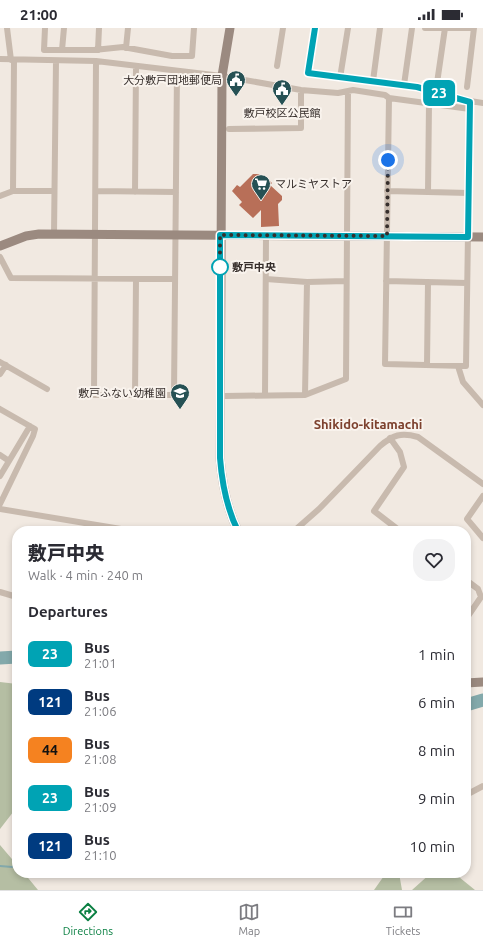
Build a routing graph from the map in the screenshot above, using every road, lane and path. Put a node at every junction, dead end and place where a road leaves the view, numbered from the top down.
1 (7, 28) edge
2 (45, 28) edge
3 (64, 28) edge
4 (99, 28) edge
5 (128, 28) edge
6 (194, 28) edge
7 (230, 28) edge
8 (283, 28) edge
9 (315, 28) edge
10 (348, 28) edge
11 (380, 28) edge
12 (412, 28) edge
13 (426, 28) edge
14 (445, 28) edge
15 (474, 28) edge
16 (126, 48) junction
17 (62, 50) junction
18 (98, 50) junction
19 (0, 59) edge
20 (13, 60) junction
21 (56, 61) junction
22 (96, 61) junction
23 (136, 66) junction
24 (277, 66) dead end
25 (177, 71) junction
26 (222, 76) junction
27 (340, 78) junction
28 (373, 81) junction
29 (437, 83) dead end
30 (404, 85) junction
31 (467, 87) dead end
32 (301, 90) junction
33 (348, 91) junction
34 (388, 98) junction
35 (470, 102) junction
36 (483, 103) edge
37 (428, 104) junction
38 (470, 109) junction
39 (229, 129) dead end
40 (13, 191) junction
41 (54, 191) junction
42 (96, 191) junction
43 (387, 191) junction
44 (135, 192) junction
45 (176, 192) junction
46 (428, 192) junction
47 (468, 193) junction
48 (0, 196) edge
49 (54, 234) junction
50 (95, 235) junction
51 (175, 235) junction
52 (220, 235) junction
53 (266, 236) junction
54 (347, 236) junction
55 (387, 236) junction
56 (468, 237) junction
57 (483, 237) edge
58 (0, 246) edge
59 (0, 257) edge
60 (95, 279) junction
61 (136, 279) junction
62 (266, 279) junction
63 (175, 280) junction
64 (346, 281) junction
65 (386, 281) junction
66 (306, 282) junction
67 (428, 282) junction
68 (467, 283) junction
69 (3, 363) edge
70 (427, 365) junction
71 (458, 366) junction
72 (0, 374) edge
73 (47, 389) dead end
74 (135, 395) junction
75 (265, 395) junction
76 (305, 395) junction
77 (224, 396) dead end
78 (483, 405) edge
79 (0, 408) edge
80 (30, 426) junction
81 (390, 438) junction
82 (0, 455) edge
83 (9, 461) junction
84 (0, 476) edge
85 (483, 484) edge
86 (483, 496) edge
87 (0, 504) edge
88 (0, 509) edge
89 (103, 526) edge
90 (236, 526) edge
91 (300, 526) edge
92 (394, 526) edge
93 (483, 538) edge
94 (471, 584) edge
95 (0, 592) edge
96 (12, 596) edge
97 (471, 612) edge
98 (483, 682) edge
99 (471, 683) edge
100 (483, 786) edge
101 (471, 792) edge

1 - 20 street
2 - 17 street
3 - 17 street
4 - 18 street
5 - 16 street
6 - 16 street
7 - 26 street
8 - 24 street
9 - 27 street
10 - 27 street
11 - 28 street
12 - 30 street
13 - 14 street
14 - 15 street
14 - 29 street
15 - 31 street
16 - 18 street
17 - 18 street
19 - 20 street
20 - 21 street
20 - 40 street
21 - 22 street
21 - 41 street
22 - 23 street
22 - 42 street
23 - 25 street
23 - 44 street
25 - 26 street
25 - 45 street
26 - 32 street
26 - 52 street
27 - 28 street
28 - 30 street
30 - 35 street
32 - 33 street
32 - 39 street
33 - 34 street
33 - 54 street
34 - 37 street
34 - 43 street
35 - 36 street
35 - 38 street
37 - 38 street
37 - 46 street
38 - 47 street
40 - 41 street
40 - 48 street
41 - 49 street
42 - 44 street
42 - 50 street
43 - 46 street
43 - 55 street
44 - 45 street
45 - 51 street
46 - 47 street
47 - 56 street
49 - 50 street
49 - 58 street
50 - 51 street
50 - 60 street
51 - 52 street
51 - 63 street
52 - 53 street
52 - 90 street
53 - 54 street
53 - 62 street
54 - 55 street
54 - 64 street
55 - 56 street
55 - 65 street
56 - 57 street
56 - 68 street
59 - 60 street
60 - 61 street
60 - 74 street
61 - 63 street
61 - 74 street
62 - 66 street
62 - 75 street
63 - 74 street
64 - 66 street
64 - 76 street
65 - 67 street
65 - 70 street
66 - 76 street
67 - 68 street
67 - 70 street
68 - 71 street
69 - 72 street
69 - 73 street
70 - 71 street
71 - 78 street
75 - 76 street
75 - 77 street
79 - 80 street
80 - 83 street
80 - 87 street
81 - 85 street
81 - 91 street
81 - 92 street
82 - 83 street
83 - 84 street
86 - 93 street
88 - 89 street
94 - 97 street
95 - 96 street
98 - 99 street
100 - 101 street

